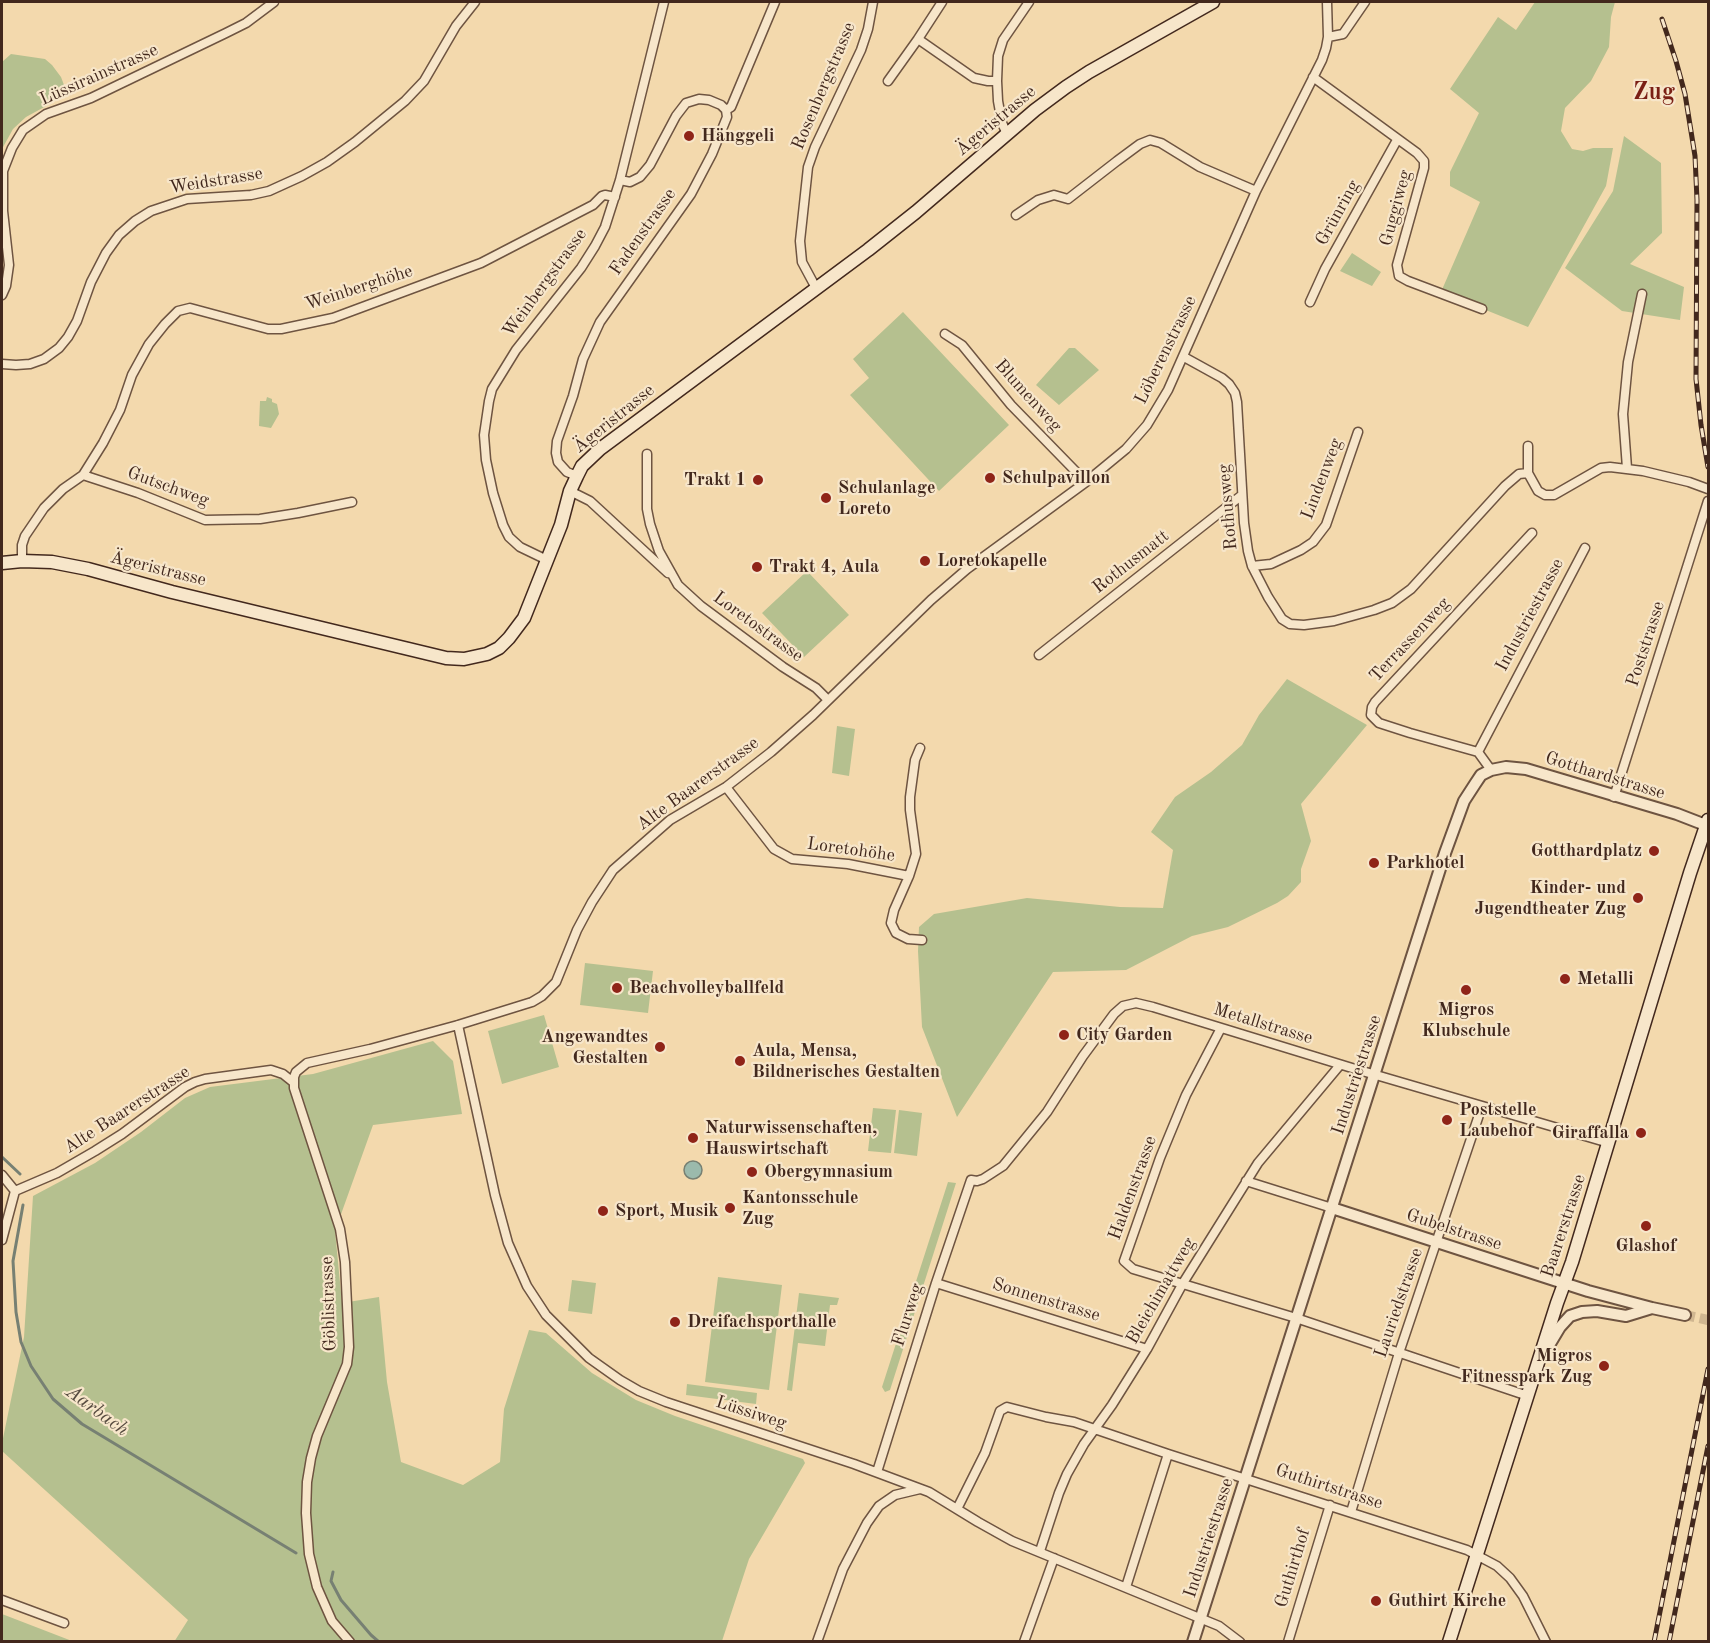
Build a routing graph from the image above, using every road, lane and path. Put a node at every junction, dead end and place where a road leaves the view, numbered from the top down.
1 (274, 2) edge
2 (475, 2) edge
3 (664, 2) edge
4 (776, 2) edge
5 (873, 2) edge
6 (942, 2) edge
7 (1029, 2) edge
8 (1213, 2) edge
9 (1328, 2) edge
10 (1365, 2) edge
11 (1328, 37) junction
12 (918, 39) junction
13 (1313, 77) junction
14 (888, 81) dead end
15 (997, 81) junction
16 (726, 110) junction
17 (1007, 134) junction
18 (1397, 140) junction
19 (620, 180) junction
20 (1256, 191) junction
21 (615, 197) junction
22 (1017, 215) dead end
23 (816, 288) junction
24 (1642, 294) dead end
25 (2, 295) edge
26 (1310, 302) dead end
27 (1482, 309) dead end
28 (945, 334) dead end
29 (1184, 357) junction
30 (2, 364) edge
31 (1358, 432) dead end
32 (1528, 446) dead end
33 (647, 454) dead end
34 (1627, 468) junction
35 (1528, 473) junction
36 (83, 475) junction
37 (577, 476) junction
38 (1086, 482) junction
39 (1708, 489) edge
40 (570, 491) junction
41 (1242, 495) junction
42 (1708, 501) edge
43 (352, 502) dead end
44 (1532, 533) dead end
45 (1585, 548) dead end
46 (547, 560) junction
47 (22, 561) junction
48 (2, 563) edge
49 (1252, 566) junction
50 (672, 577) junction
51 (1040, 655) dead end
52 (828, 700) junction
53 (920, 748) dead end
54 (1478, 752) junction
55 (1491, 770) junction
56 (726, 787) junction
57 (1614, 796) junction
58 (1708, 824) edge
59 (909, 876) junction
60 (922, 940) dead end
61 (458, 1025) junction
62 (1221, 1028) junction
63 (1340, 1065) junction
64 (1375, 1074) junction
65 (293, 1082) junction
66 (1482, 1106) junction
67 (1609, 1143) junction
68 (2, 1175) edge
69 (983, 1179) joint
70 (1246, 1181) junction
71 (15, 1191) junction
72 (1332, 1208) junction
73 (2, 1240) edge
74 (1438, 1242) junction
75 (936, 1283) junction
76 (1183, 1283) junction
77 (1565, 1283) junction
78 (1652, 1308) junction
79 (1685, 1315) tunnel mouth
80 (1296, 1318) junction
81 (1146, 1349) junction
82 (1399, 1353) junction
83 (1537, 1366) junction
84 (1528, 1396) junction
85 (1095, 1428) junction
86 (1168, 1454) junction
87 (877, 1472) junction
88 (1246, 1478) junction
89 (920, 1489) junction
90 (1330, 1505) junction
91 (957, 1509) junction
92 (1350, 1512) junction
93 (1040, 1551) junction
94 (1477, 1556) junction
95 (1054, 1558) junction
96 (1126, 1587) junction
97 (2, 1600) edge
98 (1200, 1619) junction
99 (64, 1623) dead end
100 (350, 1641) edge
101 (817, 1641) edge
102 (1024, 1641) edge
103 (1193, 1641) edge
104 (1240, 1641) edge
105 (1288, 1641) edge
106 (1449, 1641) edge
107 (1546, 1641) edge

1 - 25 street, Lüssirainstrasse
2 - 30 street, Weidstrasse
3 - 19 street, Weinbergstrasse
4 - 16 street, Fadenstrasse
5 - 23 street, Rosenbergstrasse
6 - 12 street
7 - 15 street
8 - 17 main road, Ägeristrasse
9 - 11 street, Löberenstrasse
10 - 11 street
11 - 13 street, Löberenstrasse
12 - 14 street
12 - 15 street
13 - 18 street, Guggiweg
13 - 20 street, Löberenstrasse
15 - 17 street
16 - 19 street
16 - 37 street, Fadenstrasse
17 - 23 main road, Ägeristrasse
18 - 26 street, Grünring
18 - 27 street, Guggiweg
19 - 21 street, Weinbergstrasse
20 - 22 street
20 - 29 street, Löberenstrasse
21 - 36 street, Weinberghöhe
21 - 46 street, Weinbergstrasse
23 - 37 main road, Ägeristrasse
24 - 34 street
28 - 38 street, Blumenweg
29 - 38 street, Löberenstrasse
29 - 41 street, Rothusweg
31 - 49 street, Lindenweg
32 - 35 street
33 - 50 street, Loretostrasse
34 - 35 street
34 - 39 street
35 - 49 street, Rothusweg
36 - 43 street, Gutschweg
36 - 47 street
37 - 40 main road, Ägeristrasse
38 - 52 street, Löberenstrasse
40 - 46 main road, Ägeristrasse
40 - 50 street, Loretostrasse
41 - 49 street, Rothusweg
41 - 51 street, Rothusmatt
42 - 57 street, Poststrasse
44 - 54 street, Terrassenweg
45 - 54 street, Industriestrasse
46 - 47 main road, Ägeristrasse
47 - 48 main road, Ägeristrasse
50 - 52 street, Loretostrasse
52 - 56 street, Alte Baarerstrasse
53 - 59 street, Loretohöhe
54 - 55 street
55 - 57 street, Gotthardstrasse
55 - 64 street, Industriestrasse
56 - 59 street, Loretohöhe
56 - 61 street, Alte Baarerstrasse
57 - 58 street, Gotthardstrasse
58 - 67 main road, Baarerstrasse
59 - 60 street
61 - 65 street, Alte Baarerstrasse
61 - 87 street, Lüssiweg
62 - 63 street, Metallstrasse
62 - 69 street, Metallstrasse
62 - 76 street, Haldenstrasse
63 - 64 street, Metallstrasse
63 - 70 street, Bleichimattweg
64 - 66 street, Metallstrasse
64 - 72 street, Industriestrasse
65 - 71 street, Alte Baarerstrasse
65 - 100 street, Göblistrasse
66 - 67 street, Metallstrasse
66 - 74 street, Lauriedstrasse
67 - 77 main road, Baarerstrasse
68 - 71 street
69 - 75 street, Flurweg
70 - 72 street, Gubelstrasse
70 - 76 street, Bleichimattweg
71 - 73 street
72 - 74 street, Gubelstrasse
72 - 80 street, Industriestrasse
74 - 77 street, Gubelstrasse
74 - 82 street, Lauriedstrasse
75 - 81 street, Sonnenstrasse
75 - 87 street, Flurweg
76 - 80 street, Haldenstrasse
76 - 81 street, Bleichimattweg
77 - 78 street, Gubelstrasse
77 - 83 main road, Baarerstrasse
78 - 79 street, Gubelstrasse
78 - 83 street, Gubelstrasse
80 - 82 street, Haldenstrasse
80 - 88 street, Industriestrasse
81 - 85 street, Bleichimattweg
82 - 84 street, Haldenstrasse
82 - 92 street, Lauriedstrasse
83 - 84 main road, Baarerstrasse
84 - 94 main road, Baarerstrasse
85 - 86 street, Guthirtstrasse
85 - 91 street, Guthirtstrasse
85 - 93 street, Bleichimattweg
86 - 88 street, Guthirtstrasse
86 - 96 street
87 - 89 street, Lüssiweg
88 - 90 street, Guthirtstrasse
88 - 98 street, Industriestrasse
89 - 91 street, Lüssiweg
89 - 101 street
90 - 92 street, Guthirtstrasse
90 - 105 street, Guthirthof
91 - 93 street, Lüssiweg
92 - 94 street, Guthirtstrasse
93 - 95 street, Lüssiweg
94 - 106 main road, Baarerstrasse
94 - 107 street, Guthirtstrasse
95 - 96 street, Lüssiweg
95 - 102 street
96 - 98 street, Lüssiweg
97 - 99 street
98 - 103 street, Industriestrasse
98 - 104 street, Lüssiweg

